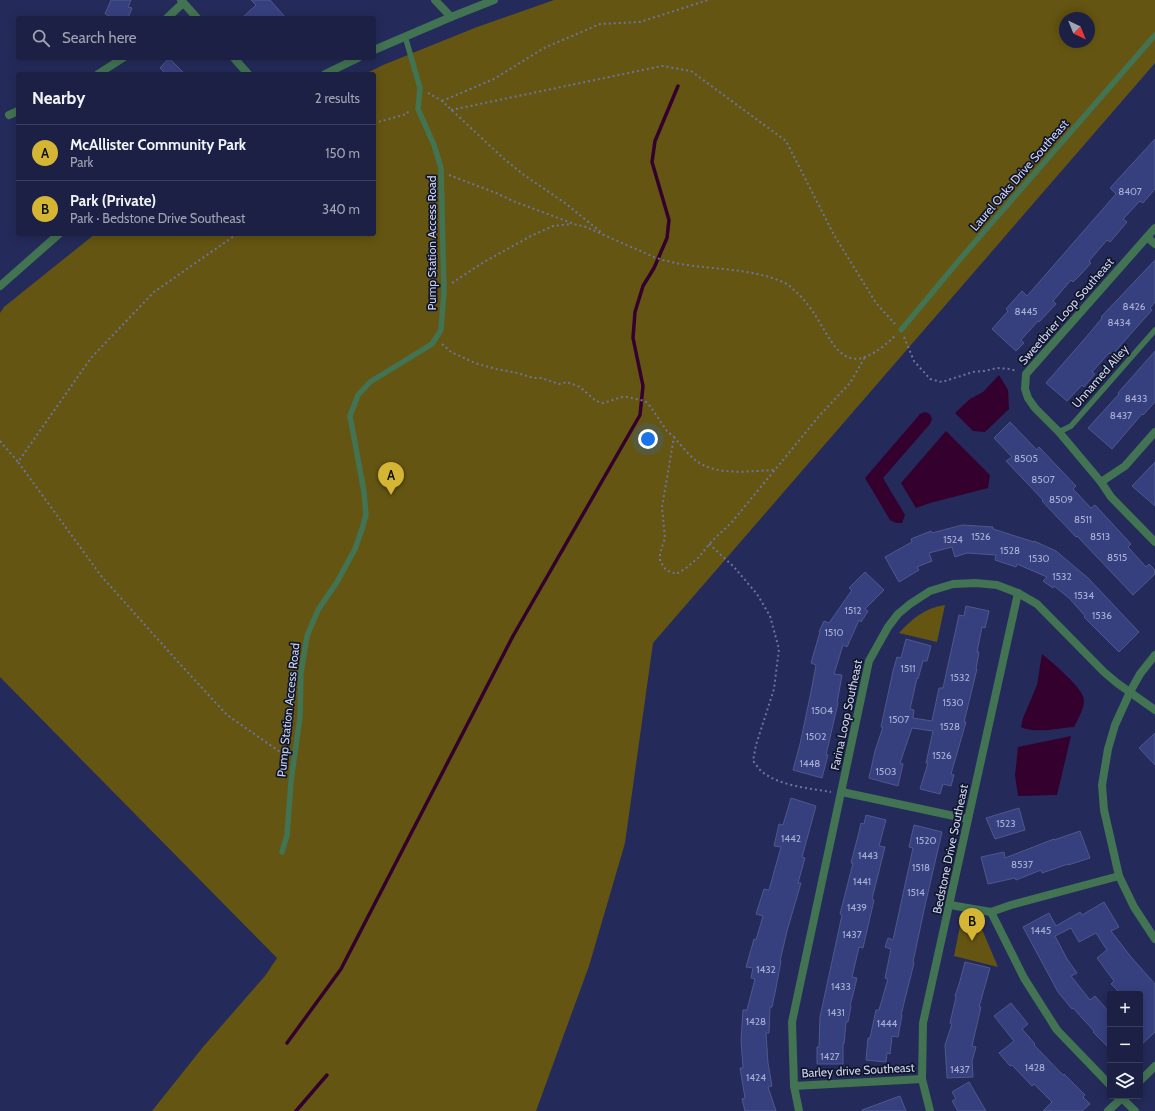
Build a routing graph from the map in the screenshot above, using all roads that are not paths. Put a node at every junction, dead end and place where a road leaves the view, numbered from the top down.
1 (435, 0) edge
2 (494, 0) edge
3 (182, 2) edge
4 (169, 16) edge
5 (195, 16) edge
6 (450, 17) junction
7 (1155, 35) edge
8 (405, 36) junction
9 (376, 49) edge
10 (120, 60) edge
11 (236, 60) edge
12 (354, 60) edge
13 (101, 72) edge
14 (246, 72) edge
15 (329, 72) edge
16 (16, 112) edge
17 (9, 115) dead end
18 (1155, 228) edge
19 (57, 236) edge
20 (1147, 237) junction
21 (1155, 244) edge
22 (0, 286) edge
23 (901, 330) road end
24 (1155, 330) edge
25 (1059, 432) junction
26 (1155, 432) edge
27 (1101, 482) junction
28 (1154, 538) edge
29 (1018, 593) junction
30 (1155, 655) edge
31 (1130, 692) junction
32 (1155, 710) edge
33 (842, 792) junction
34 (968, 819) junction
35 (282, 852) dead end
36 (1119, 876) junction
37 (950, 905) junction
38 (991, 912) junction
39 (1155, 939) edge
40 (1155, 1066) edge
41 (1143, 1078) edge
42 (922, 1079) junction
43 (1107, 1082) edge
44 (794, 1086) junction
45 (1120, 1099) edge
46 (1124, 1099) edge
47 (799, 1111) edge
48 (930, 1111) edge
49 (1108, 1111) edge
50 (1135, 1111) edge

1 - 6 street
2 - 6 street
3 - 4 street
3 - 5 street
6 - 8 street
7 - 23 lane, Laurel Oaks Drive Southeast
8 - 9 street
8 - 35 lane, Pump Station Access Road
10 - 13 street
11 - 14 street
12 - 15 street
16 - 17 street
18 - 20 street, Sweetbrier Loop Southeast
19 - 22 street
20 - 21 street
20 - 25 street, Sweetbrier Loop Southeast
24 - 25 lane, Unnamed Alley
25 - 27 street, Sweetbrier Loop Southeast
26 - 27 street
27 - 28 street, Sweetbrier Loop Southeast
29 - 31 street, Farina Loop Southeast
29 - 33 street, Farina Loop Southeast
29 - 34 street, Bedstone Drive Southeast
30 - 31 street
31 - 32 street, Farina Loop Southeast
31 - 36 street
33 - 34 street
33 - 44 street, Farina Loop Southeast
34 - 37 street, Bedstone Drive Southeast
36 - 38 street
36 - 39 street
37 - 38 street
37 - 42 street, Bedstone Drive Southeast
38 - 43 street
40 - 41 street
42 - 44 street, Barley drive Southeast
42 - 48 street, Bedstone Drive Southeast
44 - 47 street, Farina Loop Southeast
45 - 49 street
46 - 50 street

